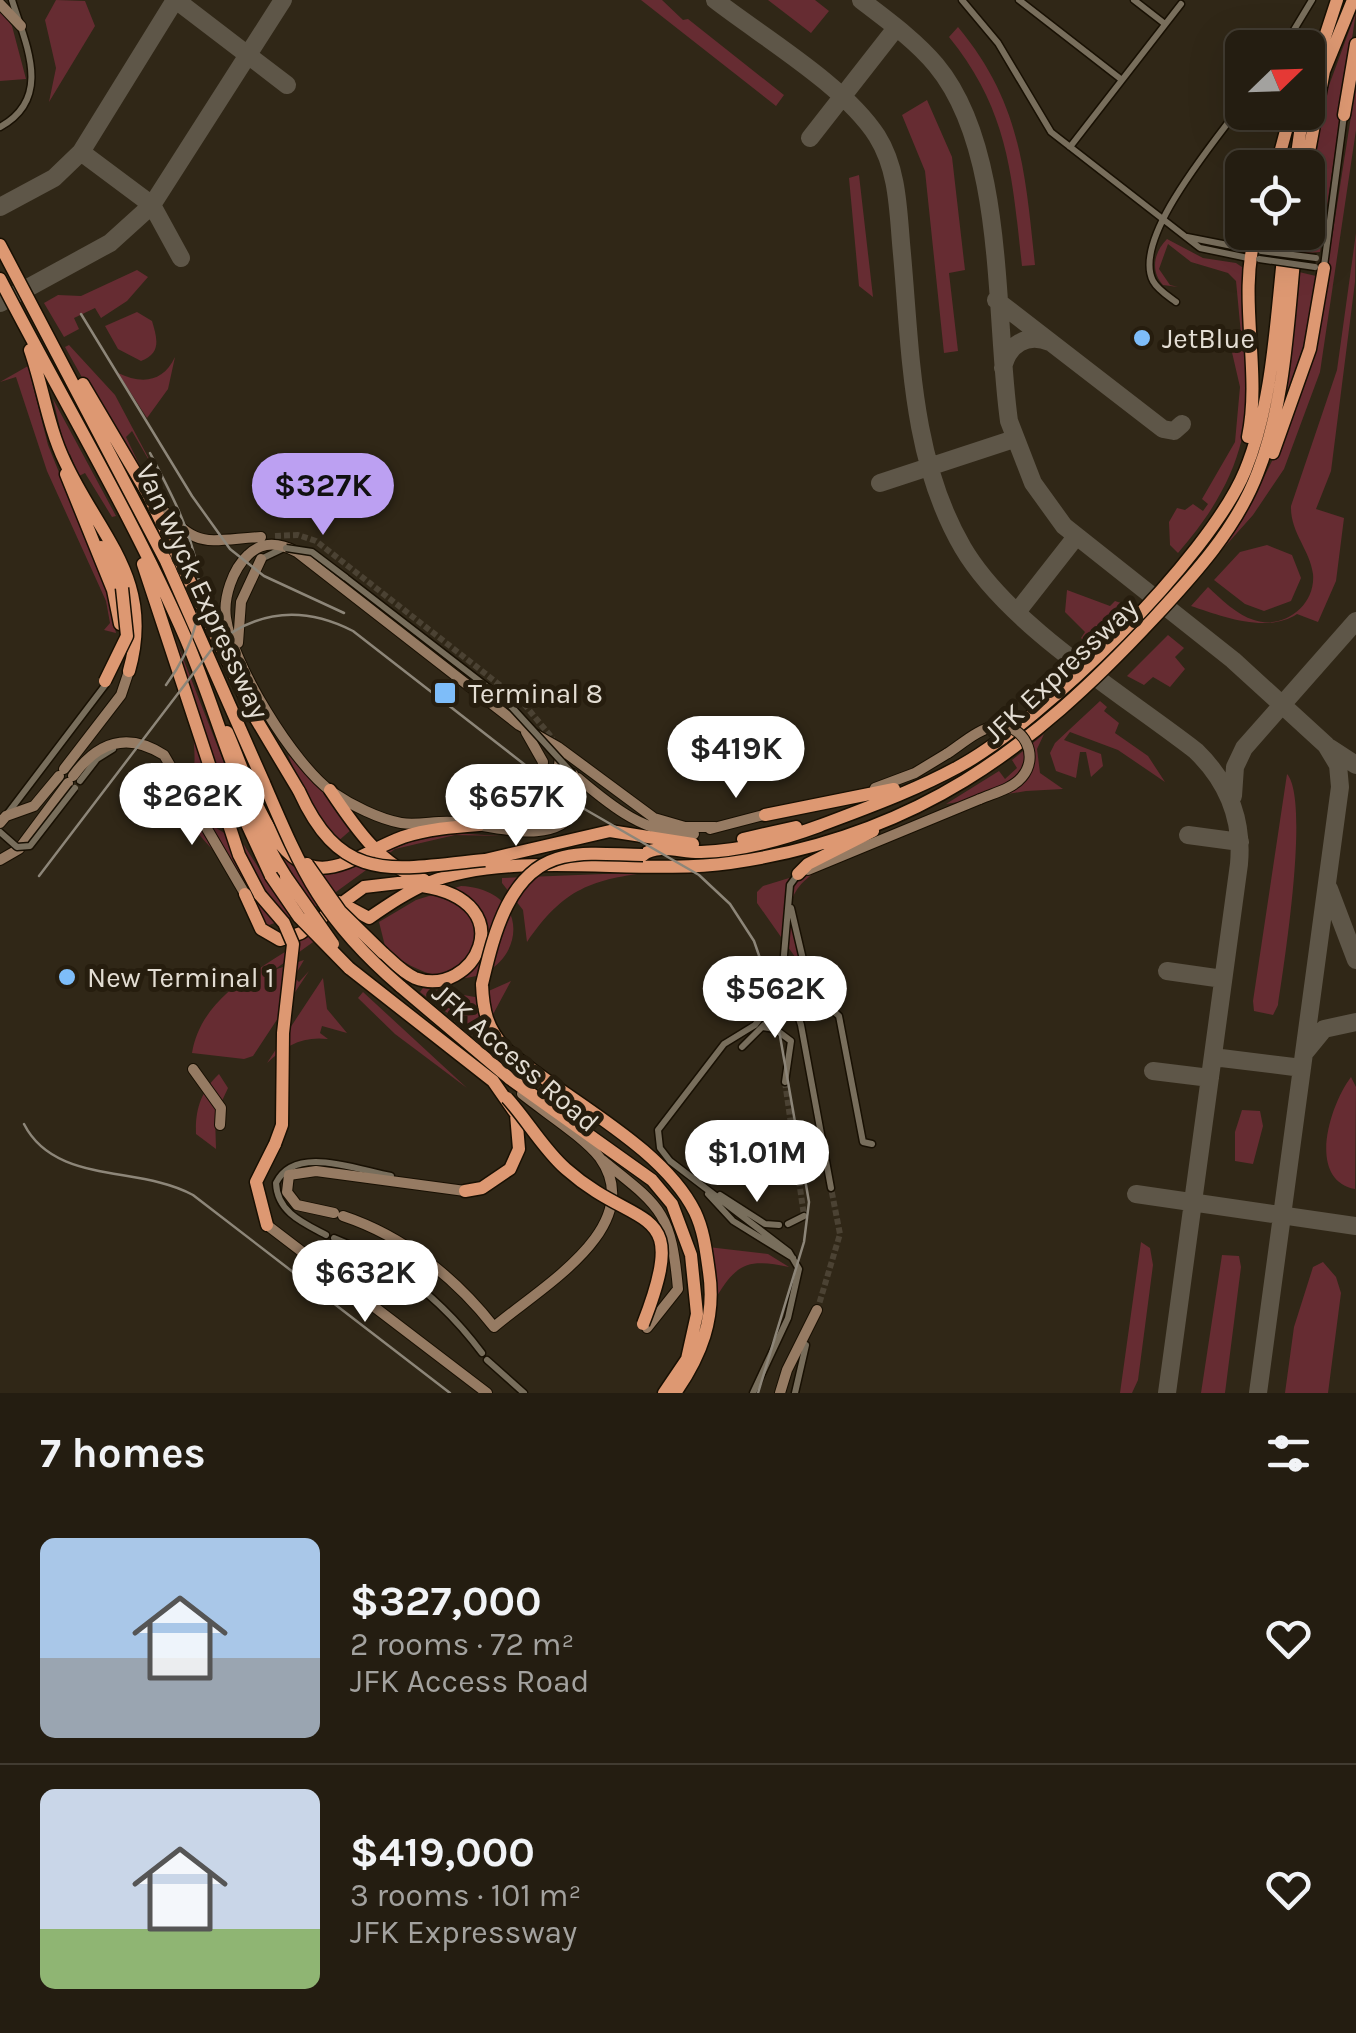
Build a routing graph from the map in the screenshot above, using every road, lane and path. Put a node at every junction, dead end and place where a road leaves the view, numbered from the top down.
1 (12, 0) edge
2 (962, 0) edge
3 (1019, 0) edge
4 (1134, 0) edge
5 (1312, 0) edge
6 (1334, 0) edge
7 (1354, 0) edge
8 (0, 4) edge
9 (1181, 4) dead end
10 (1165, 24) junction
11 (20, 26) junction
12 (1294, 30) edge
13 (1321, 30) edge
14 (1325, 31) edge
15 (1356, 44) edge
16 (1356, 72) edge
17 (1122, 80) junction
18 (1344, 115) junction
19 (1225, 127) edge
20 (0, 128) edge
21 (1070, 147) junction
22 (1309, 150) edge
23 (1164, 219) junction
24 (0, 246) edge
25 (1256, 250) edge
26 (1283, 250) edge
27 (1296, 250) edge
28 (1256, 255) junction
29 (1320, 263) junction
30 (0, 280) edge
31 (1176, 302) dead end
32 (38, 317) junction
33 (21, 319) junction
34 (64, 460) junction
35 (148, 494) junction
36 (1249, 494) junction
37 (86, 524) junction
38 (130, 524) junction
39 (1205, 535) junction
40 (275, 536) tunnel mouth
41 (261, 537) junction
42 (261, 560) joint
43 (230, 586) junction
44 (186, 638) junction
45 (240, 654) junction
46 (129, 671) junction
47 (108, 678) junction
48 (518, 724) junction
49 (131, 745) junction
50 (555, 746) junction
51 (573, 774) junction
52 (70, 779) junction
53 (935, 779) junction
54 (330, 790) junction
55 (540, 795) junction
56 (880, 802) junction
57 (910, 810) junction
58 (765, 815) junction
59 (2, 820) edge
60 (479, 824) junction
61 (282, 826) junction
62 (715, 827) junction
63 (0, 832) edge
64 (0, 860) edge
65 (798, 874) junction
66 (427, 882) junction
67 (246, 894) joint
68 (789, 900) junction
69 (339, 902) junction
70 (818, 986) dead end
71 (404, 989) junction
72 (781, 990) junction
73 (769, 1010) junction
74 (762, 1027) junction
75 (742, 1048) dead end
76 (193, 1069) dead end
77 (785, 1082) tunnel mouth
78 (507, 1098) junction
79 (220, 1124) dead end
80 (872, 1144) dead end
81 (600, 1158) junction
82 (285, 1182) junction
83 (831, 1188) tunnel mouth
84 (704, 1189) junction
85 (465, 1191) junction
86 (804, 1216) dead end
87 (306, 1224) junction
88 (267, 1225) joint
89 (695, 1281) junction
90 (817, 1310) tunnel mouth
91 (645, 1326) joint
92 (806, 1345) dead end
93 (487, 1393) edge
94 (524, 1393) edge
95 (652, 1393) edge
96 (664, 1393) edge
97 (675, 1393) edge
98 (754, 1393) edge
99 (780, 1393) edge
100 (795, 1393) edge

1 - 11 street
2 - 21 street
3 - 17 street
4 - 10 street
5 - 12 street
6 - 13 highway
6 - 14 highway
7 - 22 highway
8 - 11 street
9 - 10 street
10 - 17 street
11 - 20 street
15 - 18 highway
16 - 18 street
17 - 21 street
18 - 29 street
19 - 23 street
21 - 23 street
23 - 28 street
23 - 31 street
24 - 32 highway, Van Wyck Expressway
25 - 28 highway
26 - 39 highway, JFK Expressway
27 - 36 highway, JFK Expressway
28 - 29 street, bridge
28 - 39 highway
29 - 36 highway
30 - 33 highway, Van Wyck Expressway
32 - 35 highway
32 - 61 highway, Van Wyck Expressway, bridge
33 - 34 highway
33 - 38 highway, Van Wyck Expressway
34 - 37 highway
34 - 46 highway
35 - 41 street
35 - 56 highway, bridge
36 - 57 highway, JFK Expressway
37 - 47 highway
37 - 47 highway, bridge
38 - 44 highway, Van Wyck Expressway
38 - 88 highway, bridge
39 - 53 highway, JFK Expressway
40 - 41 street
41 - 43 street
42 - 45 street
42 - 50 street, bridge
43 - 45 street
43 - 48 street
44 - 60 highway
44 - 78 highway, Van Wyck Expressway, bridge
45 - 54 street
46 - 47 street
46 - 52 street
47 - 59 street
48 - 50 street
48 - 55 street
49 - 52 street
49 - 52 street
49 - 67 street
50 - 51 street, bridge
50 - 55 street
50 - 62 street
51 - 60 street
51 - 62 street
52 - 59 street
52 - 63 street, bridge
52 - 64 street
53 - 56 highway, JFK Expressway
53 - 58 highway
54 - 60 street
54 - 66 highway
55 - 60 street
56 - 97 highway, JFK Expressway, bridge
57 - 65 highway
57 - 66 highway, JFK Expressway
58 - 62 street
58 - 65 street, bridge
61 - 66 highway, bridge
61 - 71 highway, Van Wyck Expressway, bridge
65 - 68 street
66 - 69 highway
66 - 69 highway, JFK Expressway
67 - 69 highway
68 - 70 street
68 - 72 street
71 - 81 street, JFK Access Road
71 - 89 highway, Van Wyck Expressway
72 - 73 street
72 - 80 street
72 - 83 street
73 - 74 street
73 - 84 street
74 - 75 street
74 - 77 street
76 - 79 street
78 - 85 highway
78 - 91 highway, Van Wyck Expressway, bridge
81 - 82 street, JFK Access Road
81 - 91 street
82 - 85 street
82 - 87 street
84 - 86 street
84 - 98 street
85 - 87 street
87 - 94 street
88 - 93 street
89 - 95 highway
89 - 96 highway
90 - 99 street
92 - 100 street

